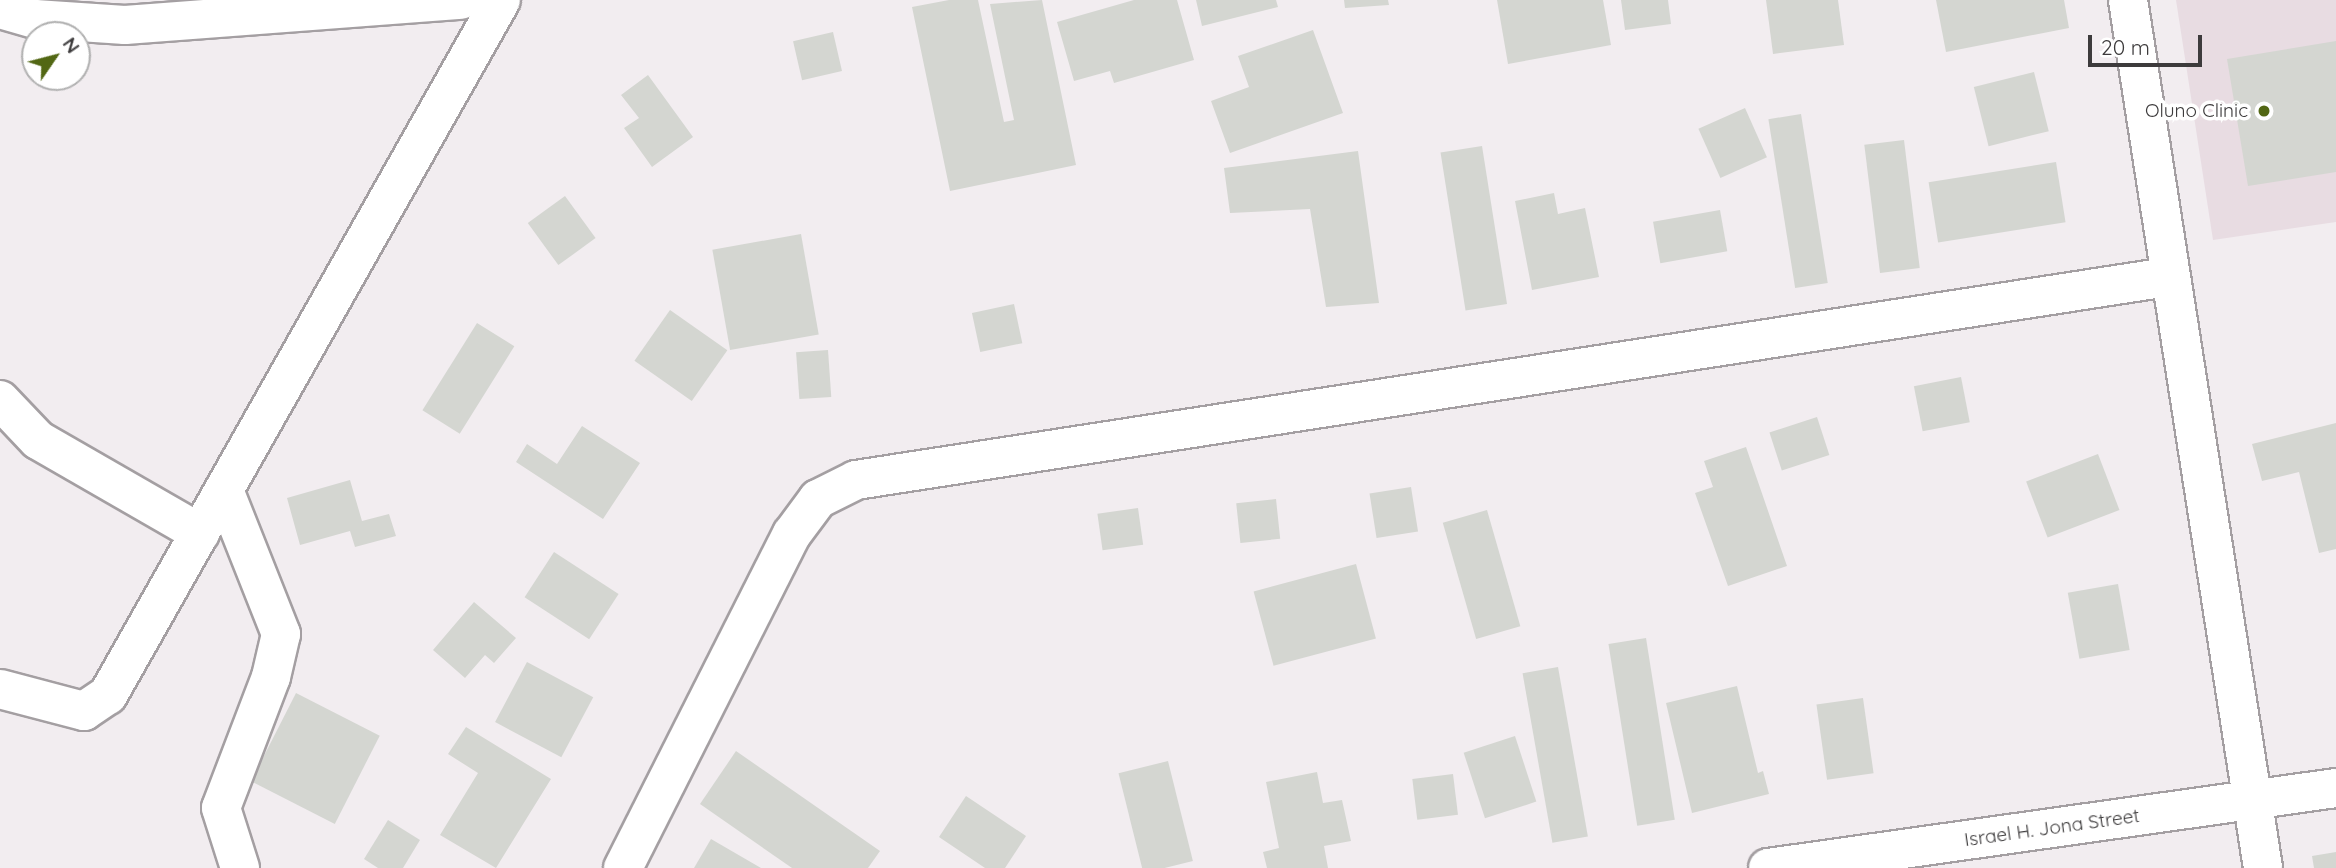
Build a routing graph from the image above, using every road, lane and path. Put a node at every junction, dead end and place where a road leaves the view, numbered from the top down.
1 (461, 0) edge
2 (501, 0) edge
3 (2128, 0) edge
4 (0, 9) edge
5 (2167, 277) junction
6 (0, 400) edge
7 (224, 490) junction
8 (200, 533) junction
9 (0, 689) edge
10 (2336, 788) edge
11 (2255, 800) junction
12 (240, 868) edge
13 (623, 868) edge
14 (1768, 868) edge
15 (2263, 868) edge

1 - 4 street
2 - 7 street
3 - 5 street
5 - 11 street
5 - 13 street
6 - 8 street
7 - 8 street
7 - 12 street
8 - 9 street
10 - 11 street, Israel H. Jona Street
11 - 14 street, Israel H. Jona Street
11 - 15 street

